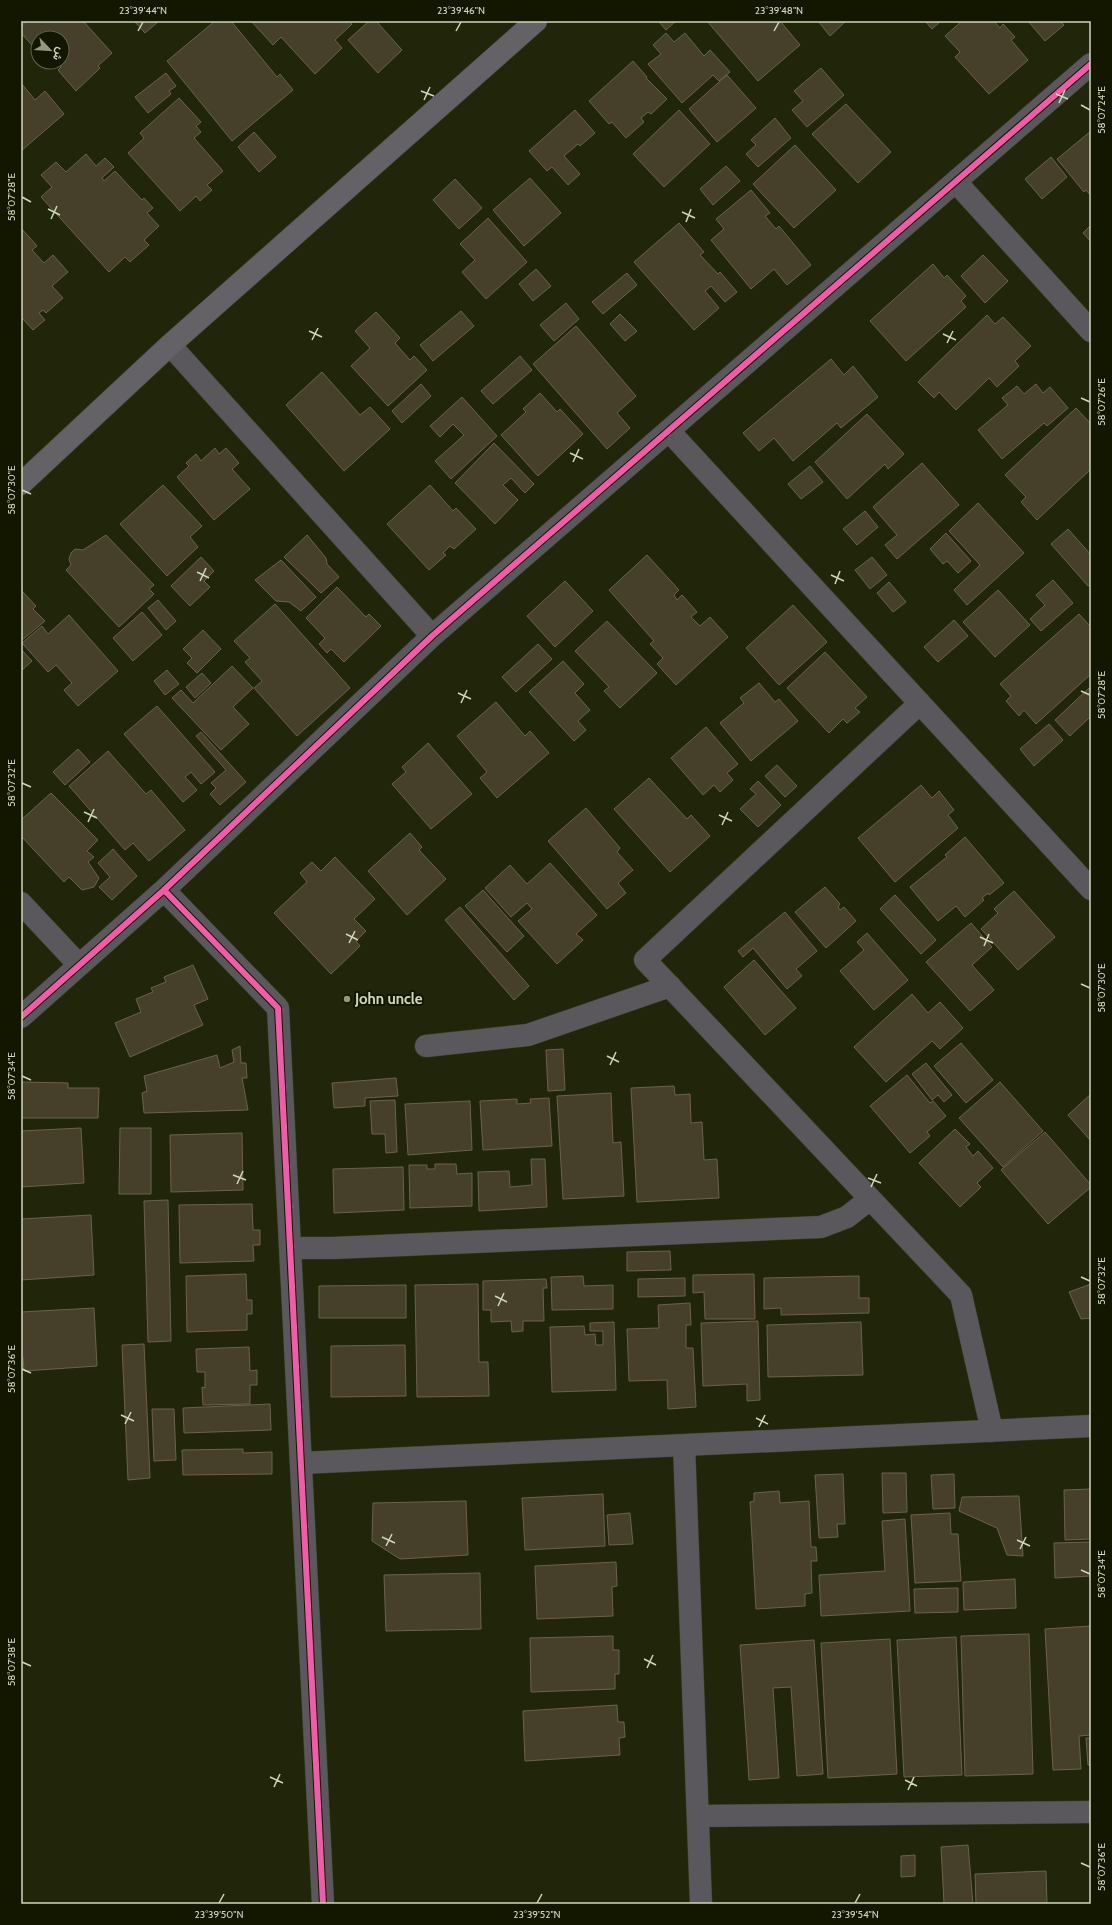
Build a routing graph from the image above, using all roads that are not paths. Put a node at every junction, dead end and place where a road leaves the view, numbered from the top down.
1 (536, 21) edge
2 (1091, 64) edge
3 (956, 182) junction
4 (1091, 331) edge
5 (170, 345) junction
6 (669, 431) junction
7 (21, 484) edge
8 (432, 636) junction
9 (920, 704) junction
10 (164, 890) junction
11 (1091, 890) edge
12 (21, 903) edge
13 (79, 965) junction
14 (670, 986) junction
15 (21, 1017) edge
16 (426, 1046) dead end
17 (870, 1200) junction
18 (290, 1248) junction
19 (1091, 1426) edge
20 (992, 1431) junction
21 (684, 1445) junction
22 (301, 1463) junction
23 (1091, 1812) edge
24 (698, 1816) junction
25 (323, 1904) edge
26 (702, 1904) edge

1 - 5 street
2 - 3 street
3 - 4 street
3 - 6 street
5 - 7 street
5 - 8 street
6 - 8 street
6 - 9 street
8 - 10 street
9 - 11 street
9 - 14 street
10 - 13 street
10 - 18 street
12 - 13 street
13 - 15 street
14 - 16 street
14 - 17 street
17 - 18 street
17 - 20 street
18 - 22 street
19 - 20 street
20 - 21 street
21 - 22 street
21 - 24 street
22 - 25 street
23 - 24 street
24 - 26 street

